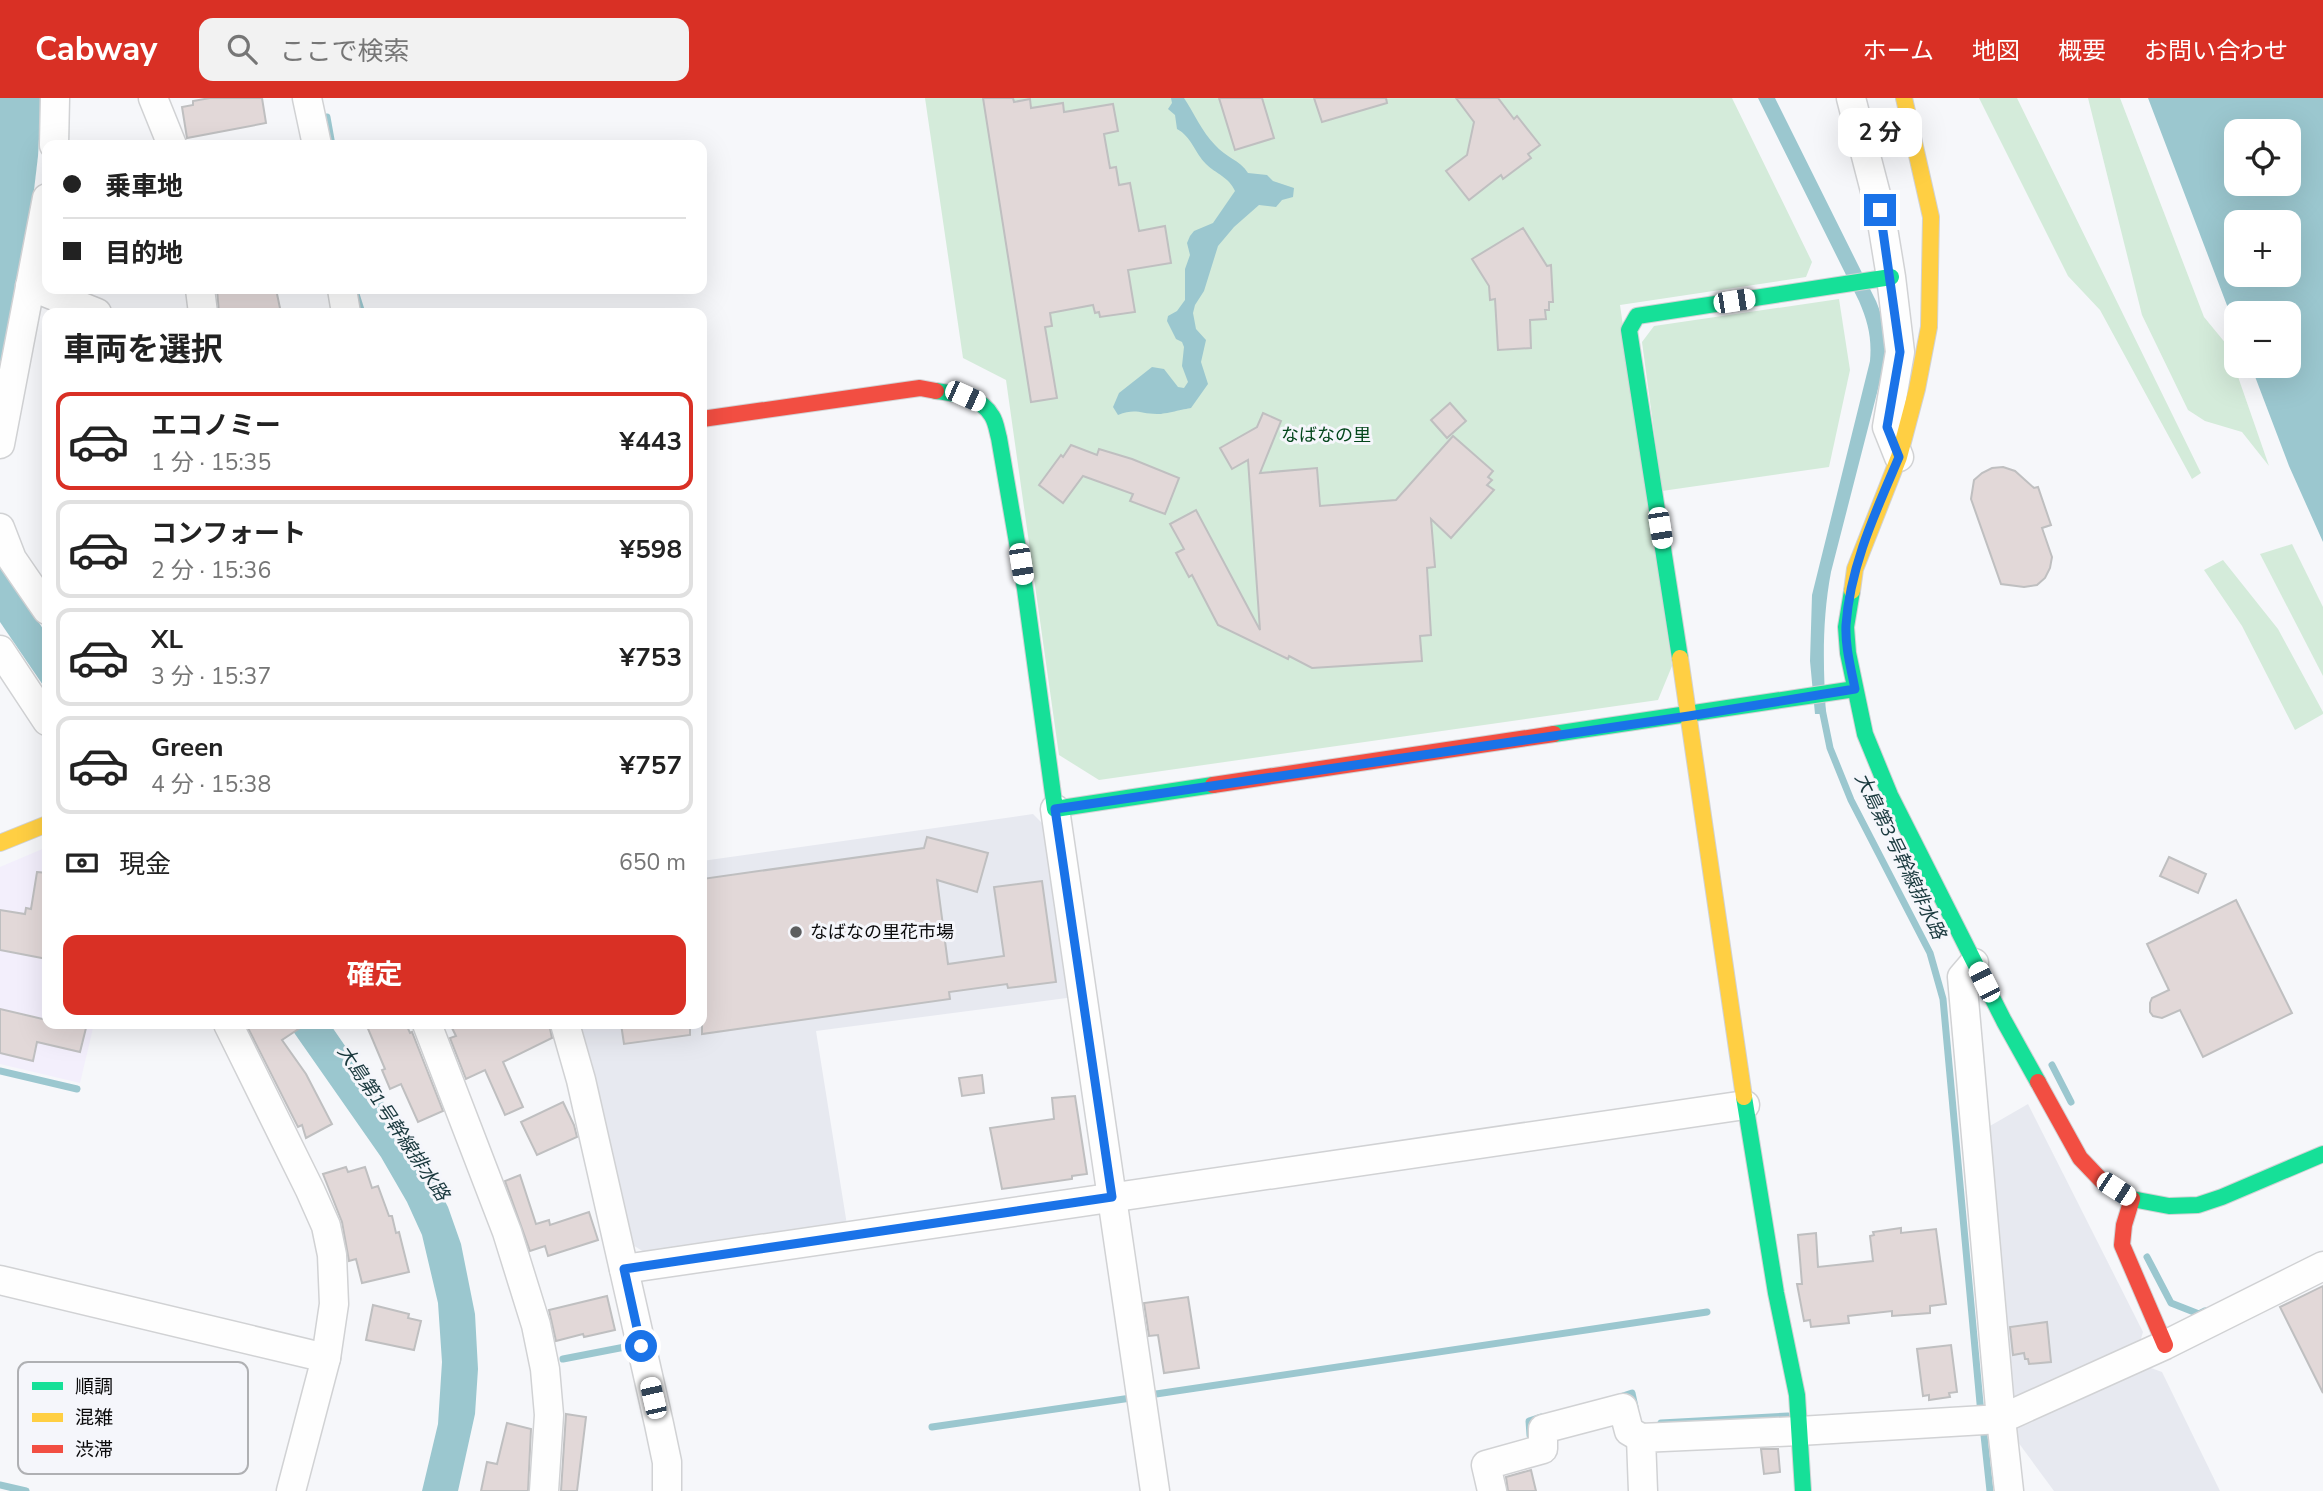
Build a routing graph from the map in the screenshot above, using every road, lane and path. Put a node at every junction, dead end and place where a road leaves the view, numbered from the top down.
1 (55, 98) edge
2 (153, 98) edge
3 (307, 98) edge
4 (1851, 98) edge
5 (1904, 98) edge
6 (54, 140) edge
7 (170, 140) edge
8 (316, 140) edge
9 (42, 224) edge
10 (1882, 278) junction
11 (30, 286) junction
12 (42, 291) edge
13 (50, 294) edge
14 (85, 308) edge
15 (707, 418) edge
16 (0, 444) edge
17 (1899, 457) junction
18 (0, 528) edge
19 (42, 603) edge
20 (0, 650) edge
21 (1855, 689) junction
22 (42, 713) edge
23 (1689, 716) junction
24 (1055, 809) junction
25 (42, 826) edge
26 (0, 843) edge
27 (1974, 962) junction
28 (230, 1029) edge
29 (429, 1029) edge
30 (566, 1029) edge
31 (1745, 1105) junction
32 (2323, 1154) edge
33 (1112, 1197) junction
34 (2132, 1199) junction
35 (2323, 1266) edge
36 (624, 1269) junction
37 (0, 1279) edge
38 (2165, 1345) junction
39 (326, 1358) junction
40 (1989, 1419) junction
41 (1799, 1432) junction
42 (1641, 1438) junction
43 (291, 1491) edge
44 (544, 1491) edge
45 (667, 1491) edge
46 (1155, 1491) edge
47 (1492, 1491) edge
48 (1643, 1491) edge
49 (1803, 1491) edge
50 (2009, 1491) edge

1 - 6 street
2 - 7 street
3 - 8 street
4 - 10 street
5 - 17 street
9 - 11 street
10 - 17 street
10 - 23 street
11 - 12 street
11 - 16 street
13 - 14 street
15 - 24 street
17 - 21 street
18 - 19 street
20 - 22 street
21 - 23 street
21 - 27 street
23 - 24 street
23 - 31 street
24 - 33 street
25 - 26 street
27 - 34 street
27 - 40 street
28 - 39 street
29 - 44 street
30 - 36 street
31 - 33 street
31 - 41 street
32 - 34 street
33 - 36 street
33 - 46 street
34 - 38 street
35 - 38 street
36 - 45 street
37 - 39 street
38 - 40 street
39 - 43 street
40 - 41 street
40 - 50 street
41 - 42 street
41 - 49 street
42 - 47 street
42 - 48 street

